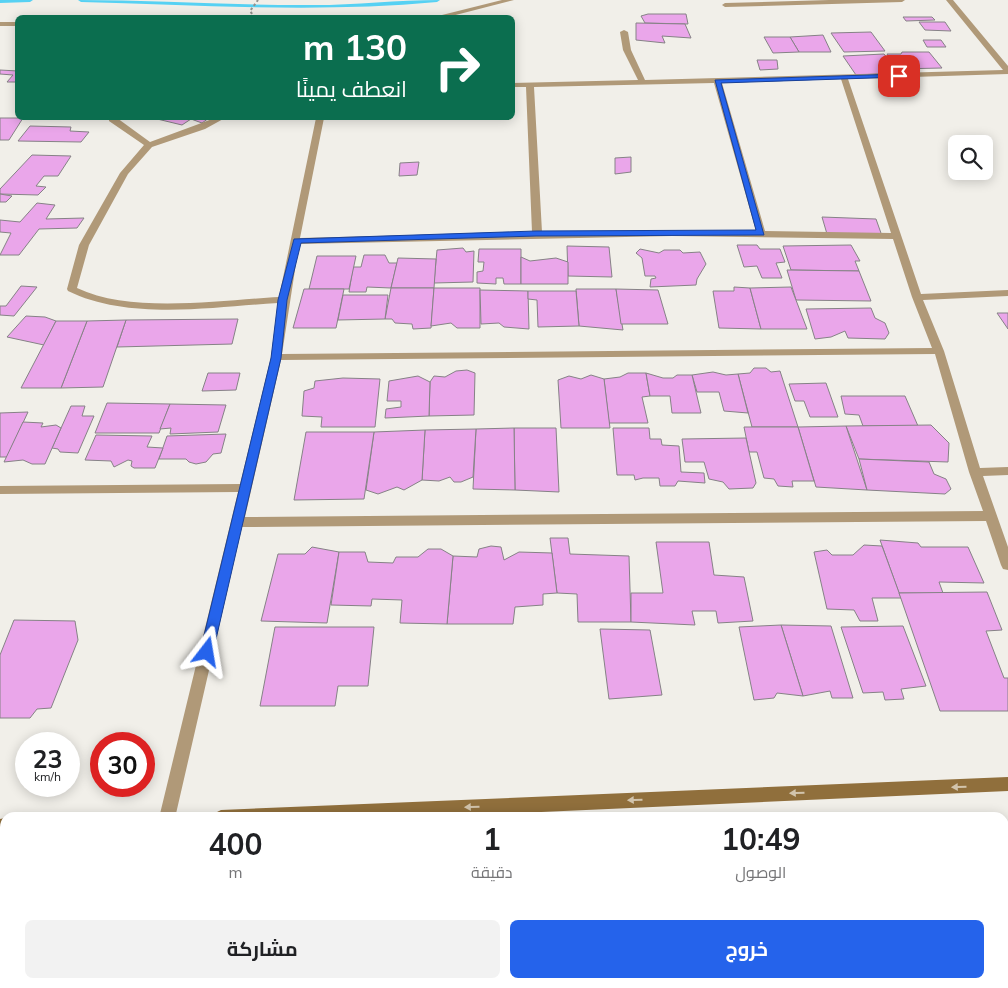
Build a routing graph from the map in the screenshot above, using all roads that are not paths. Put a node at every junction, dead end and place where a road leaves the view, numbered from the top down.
1 (511, 0) edge
2 (902, 0) edge
3 (949, 0) edge
4 (826, 2) edge
5 (725, 5) dead end
6 (446, 15) edge
7 (0, 24) edge
8 (15, 24) edge
9 (624, 32) dead end
10 (1008, 71) edge
11 (844, 78) junction
12 (717, 81) junction
13 (643, 82) junction
14 (530, 84) junction
15 (515, 85) edge
16 (113, 120) edge
17 (217, 120) edge
18 (320, 120) edge
19 (149, 145) junction
20 (761, 233) junction
21 (536, 234) junction
22 (897, 236) junction
23 (297, 241) junction
24 (1008, 293) edge
25 (917, 297) junction
26 (283, 300) junction
27 (939, 352) junction
28 (276, 358) junction
29 (1008, 471) edge
30 (974, 472) junction
31 (244, 488) junction
32 (0, 490) edge
33 (991, 516) junction
34 (238, 522) junction
35 (1008, 566) edge
36 (1008, 784) edge
37 (168, 812) edge
38 (360, 812) edge

1 - 6 street
2 - 4 street
3 - 10 street
4 - 5 street
7 - 8 street
9 - 13 street
10 - 11 street
11 - 12 street
11 - 22 street
12 - 13 street
12 - 20 street
13 - 14 street
14 - 15 street
14 - 21 street
16 - 19 street
17 - 19 street
18 - 23 street
19 - 26 street
20 - 21 street
20 - 22 street
21 - 23 street
22 - 25 street
23 - 26 street
24 - 25 street
25 - 27 street
26 - 28 street
27 - 28 street
27 - 30 street
28 - 31 street
29 - 30 street
30 - 33 street
31 - 32 street
31 - 34 street
33 - 34 street
33 - 35 street
34 - 37 street
36 -> 38 main road

